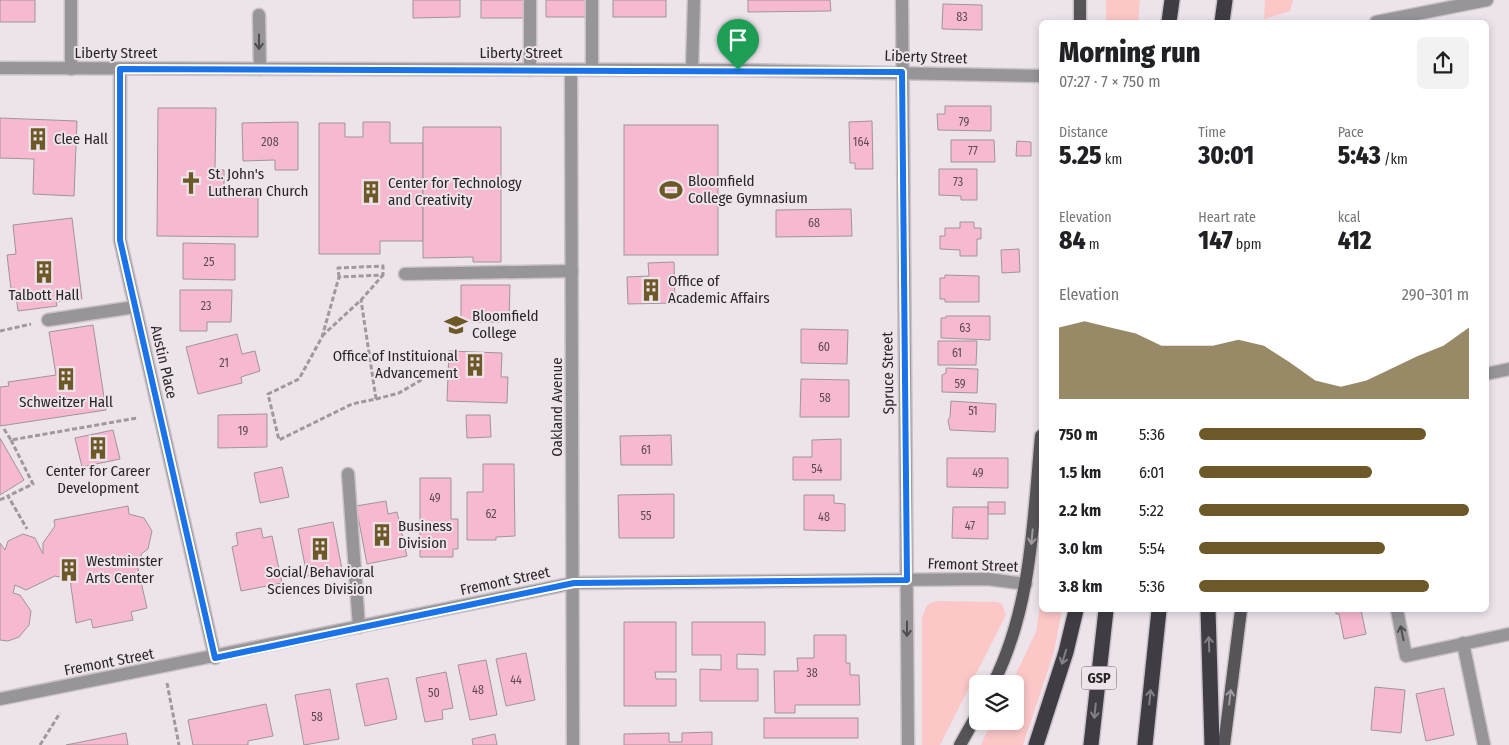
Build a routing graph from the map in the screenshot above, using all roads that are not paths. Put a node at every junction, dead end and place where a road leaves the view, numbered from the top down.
1 (71, 0) edge
2 (530, 0) edge
3 (592, 0) edge
4 (694, 0) edge
5 (902, 0) edge
6 (1080, 0) edge
7 (1172, 0) edge
8 (1225, 0) edge
9 (1487, 0) edge
10 (1441, 5) edge
11 (260, 15) dead end
12 (1080, 20) edge
13 (1169, 20) edge
14 (1222, 20) edge
15 (1384, 20) edge
16 (0, 68) edge
17 (71, 69) junction
18 (120, 69) junction
19 (260, 69) junction
20 (530, 70) junction
21 (571, 70) junction
22 (592, 70) junction
23 (692, 70) junction
24 (902, 72) junction
25 (1039, 76) edge
26 (572, 271) junction
27 (405, 274) dead end
28 (135, 307) junction
29 (48, 320) road end
30 (1509, 369) edge
31 (1489, 373) edge
32 (1039, 456) edge
33 (348, 474) dead end
34 (907, 580) junction
35 (574, 583) junction
36 (1026, 584) junction
37 (1076, 612) edge
38 (1106, 612) edge
39 (1159, 612) edge
40 (1208, 612) edge
41 (1241, 612) edge
42 (1397, 612) edge
43 (359, 627) junction
44 (1509, 634) edge
45 (1463, 643) junction
46 (215, 658) junction
47 (996, 675) edge
48 (0, 699) edge
49 (969, 729) edge
50 (572, 745) edge
51 (908, 745) edge
52 (960, 745) edge
53 (1036, 745) edge
54 (1092, 745) edge
55 (1145, 745) edge
56 (1212, 745) edge
57 (1224, 745) edge
58 (1484, 745) edge

1 - 17 street
2 - 20 street
3 - 22 street
4 - 23 street
5 - 24 street, Spruce Street
6 - 12 main road
7 - 13 highway
8 - 14 highway
9 - 10 street
10 - 15 street
11 -> 19 street
16 - 17 street, Liberty Street
17 - 18 street, Liberty Street
18 - 19 street, Liberty Street
18 - 28 street, Austin Place
19 - 20 street, Liberty Street
20 - 21 street, Liberty Street
21 - 22 street, Liberty Street
21 - 26 street, Oakland Avenue
22 - 23 street, Liberty Street
23 - 24 street, Liberty Street
24 - 25 street, Liberty Street
24 - 34 street, Spruce Street
26 - 27 street
26 - 35 street, Oakland Avenue
28 - 29 street
28 - 46 street, Austin Place
30 - 31 street
32 -> 36 main road
33 - 43 street
34 - 35 street, Fremont Street
34 - 36 street, Fremont Street
34 -> 51 street, Spruce Street
35 - 43 street, Fremont Street
35 - 50 street, Oakland Avenue
36 - 47 main road
37 -> 53 highway
38 -> 54 highway, GSP
55 -> 39 highway
56 -> 40 highway
57 -> 41 main road
45 -> 42 street
43 - 46 street, Fremont Street
44 - 45 street
45 - 58 street
46 - 48 street, Fremont Street
49 - 52 main road

